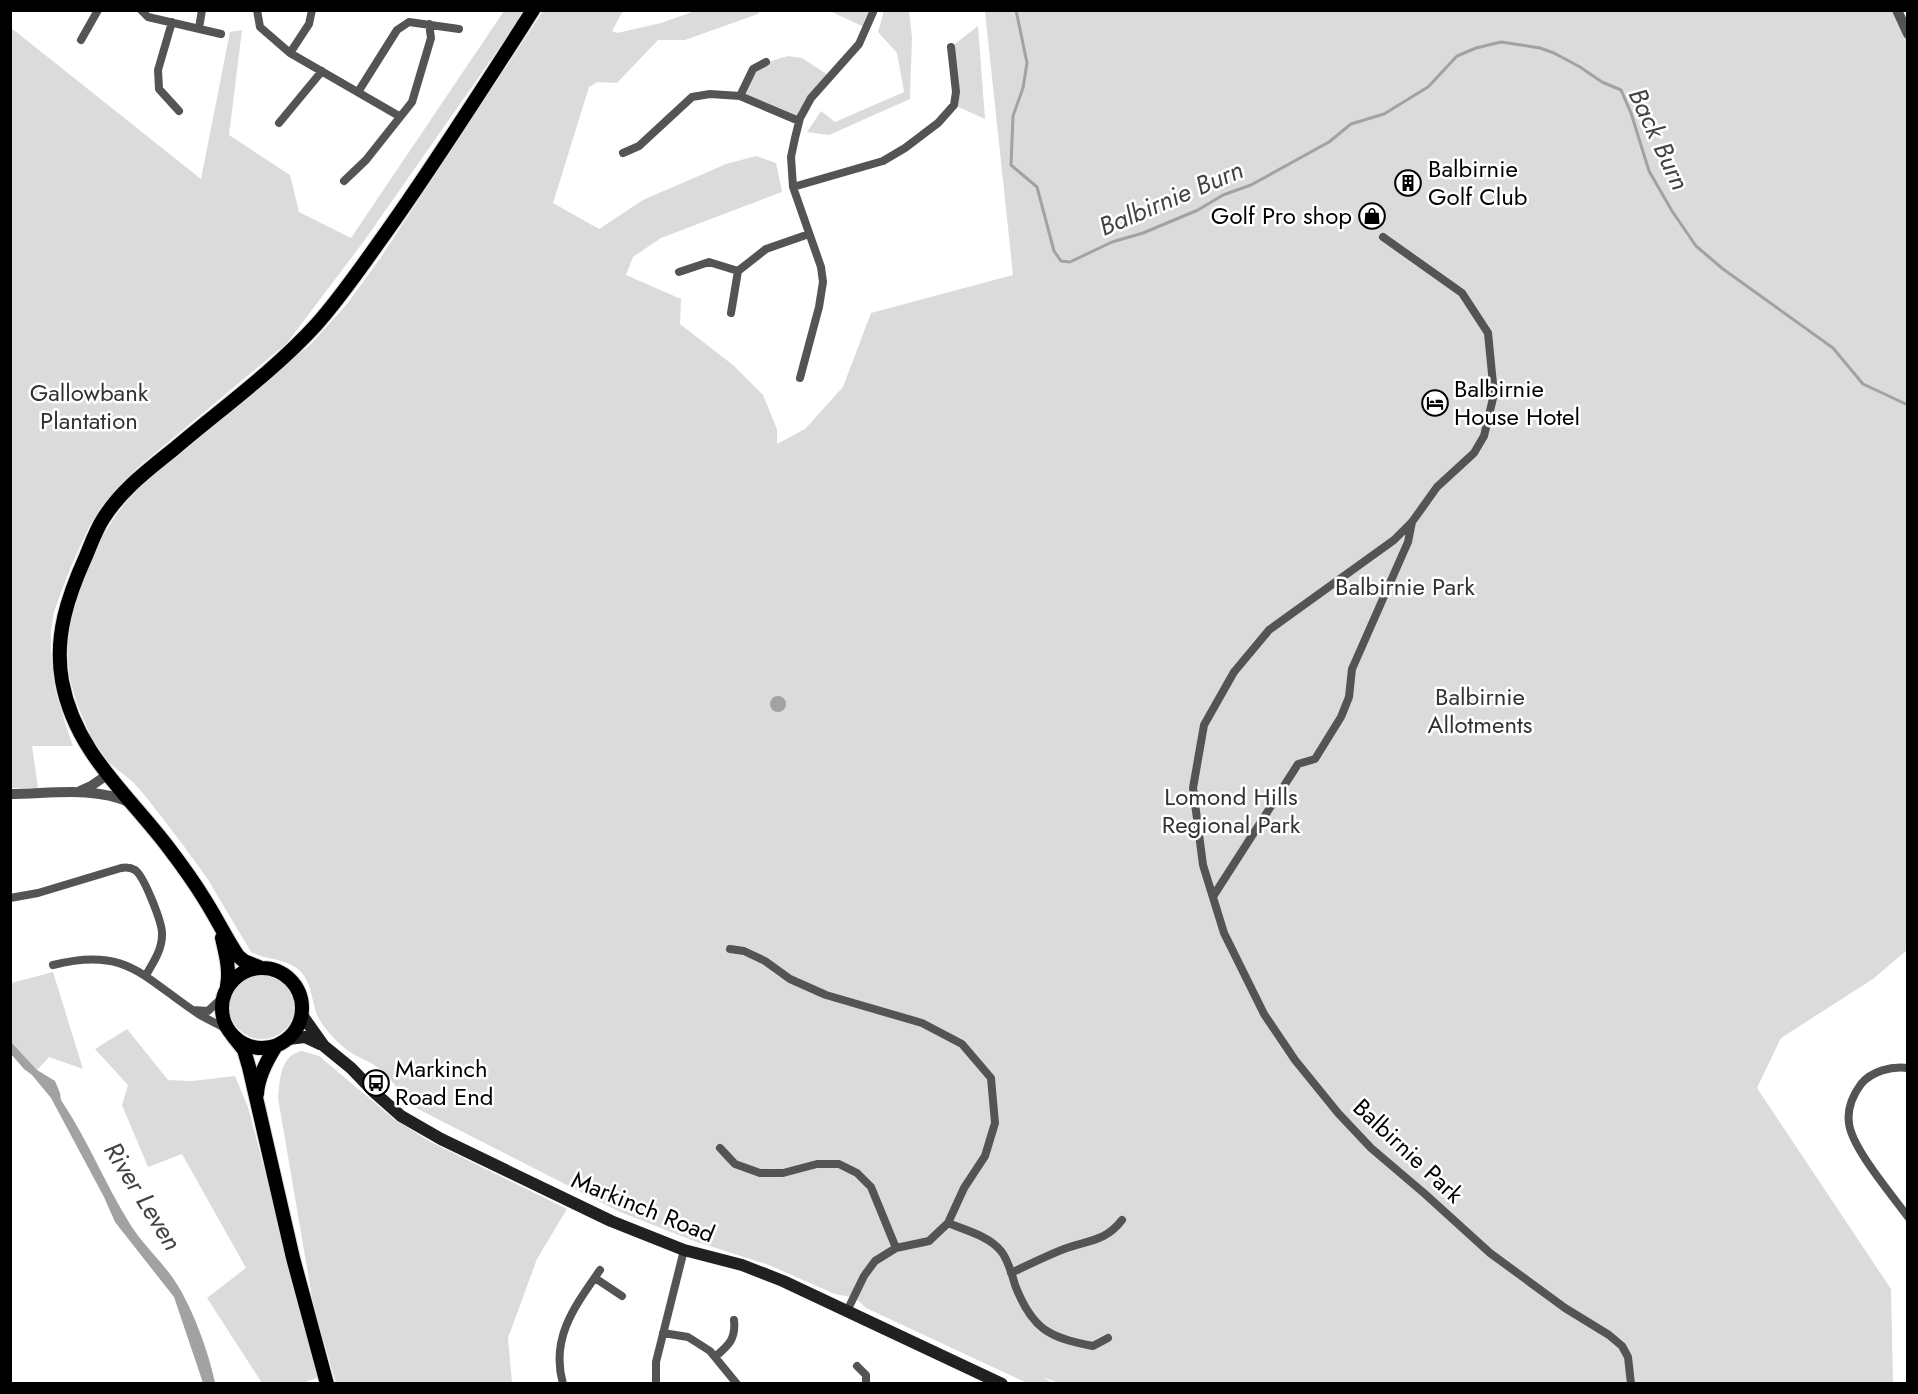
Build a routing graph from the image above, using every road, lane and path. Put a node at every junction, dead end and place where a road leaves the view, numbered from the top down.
1 (98, 10) edge
2 (141, 10) edge
3 (202, 10) edge
4 (257, 10) edge
5 (312, 10) edge
6 (533, 10) edge
7 (874, 10) edge
8 (1897, 10) edge
9 (172, 22) junction
10 (429, 24) junction
11 (199, 28) junction
12 (459, 29) dead end
13 (221, 34) dead end
14 (1908, 34) edge
15 (81, 40) dead end
16 (951, 47) dead end
17 (290, 53) junction
18 (766, 62) dead end
19 (322, 71) junction
20 (358, 92) junction
21 (740, 96) junction
22 (179, 111) dead end
23 (399, 116) junction
24 (799, 121) junction
25 (279, 123) dead end
26 (624, 153) dead end
27 (344, 181) dead end
28 (794, 187) junction
29 (809, 234) junction
30 (1383, 237) dead end
31 (738, 271) junction
32 (679, 272) dead end
33 (731, 313) dead end
34 (800, 378) dead end
35 (1412, 522) junction
36 (107, 775) junction
37 (74, 792) junction
38 (10, 794) edge
39 (135, 806) junction
40 (1214, 895) junction
41 (10, 898) edge
42 (217, 920) junction
43 (730, 949) dead end
44 (53, 965) dead end
45 (259, 967) junction
46 (146, 975) junction
47 (225, 992) junction
48 (193, 1010) junction
49 (302, 1015) junction
50 (230, 1032) junction
51 (288, 1039) junction
52 (276, 1046) junction
53 (324, 1046) junction
54 (1908, 1068) edge
55 (256, 1102) junction
56 (720, 1148) dead end
57 (1908, 1217) edge
58 (1122, 1220) dead end
59 (948, 1223) junction
60 (896, 1248) junction
61 (684, 1250) junction
62 (1011, 1273) junction
63 (622, 1296) dead end
64 (847, 1311) junction
65 (734, 1320) dead end
66 (663, 1333) junction
67 (1108, 1338) dead end
68 (716, 1357) junction
69 (856, 1366) dead end
70 (327, 1383) edge
71 (563, 1383) edge
72 (656, 1383) edge
73 (737, 1383) edge
74 (866, 1383) edge
75 (1002, 1383) edge
76 (1631, 1383) edge

1 - 15 street
2 - 9 street
3 - 11 street
4 - 17 street
5 - 17 street
6 - 36 highway
7 - 24 street
8 - 14 street
9 - 11 street
9 - 22 street
10 - 12 street
10 - 20 street
10 - 23 street
11 - 13 street
16 - 28 street
17 - 19 street
18 - 21 street
19 - 20 street
19 - 25 street
20 - 23 street
21 - 24 street
21 - 26 street
23 - 27 street
24 - 28 street
28 - 29 street
29 - 31 street
29 - 34 street
30 - 35 street, Balbirnie Park
31 - 32 street
31 - 33 street
35 - 40 street, Balbirnie Park
35 - 40 street, Balbirnie Park
36 - 37 street
36 - 39 highway
37 - 38 street
37 - 39 street
39 - 42 highway
40 - 76 street, Balbirnie Park
41 - 46 street
42 - 45 highway
42 - 47 highway
43 - 59 street
44 - 46 street
45 - 47 highway
45 - 49 highway
46 - 48 street
47 - 48 street
47 - 50 highway
48 - 50 street
49 - 51 highway
49 - 53 main road, Markinch Road
50 - 52 highway
50 - 55 highway
51 - 52 highway
51 - 53 main road, Markinch Road
52 - 55 highway
53 - 61 main road, Markinch Road
54 - 57 street
55 - 70 highway
56 - 60 street
58 - 62 street
59 - 60 street
59 - 62 street
60 - 64 street
61 - 64 main road, Markinch Road
61 - 66 street
62 - 67 street
63 - 71 street
64 - 75 main road, Markinch Road
65 - 68 street
66 - 68 street
66 - 72 street
68 - 73 street
69 - 74 street

